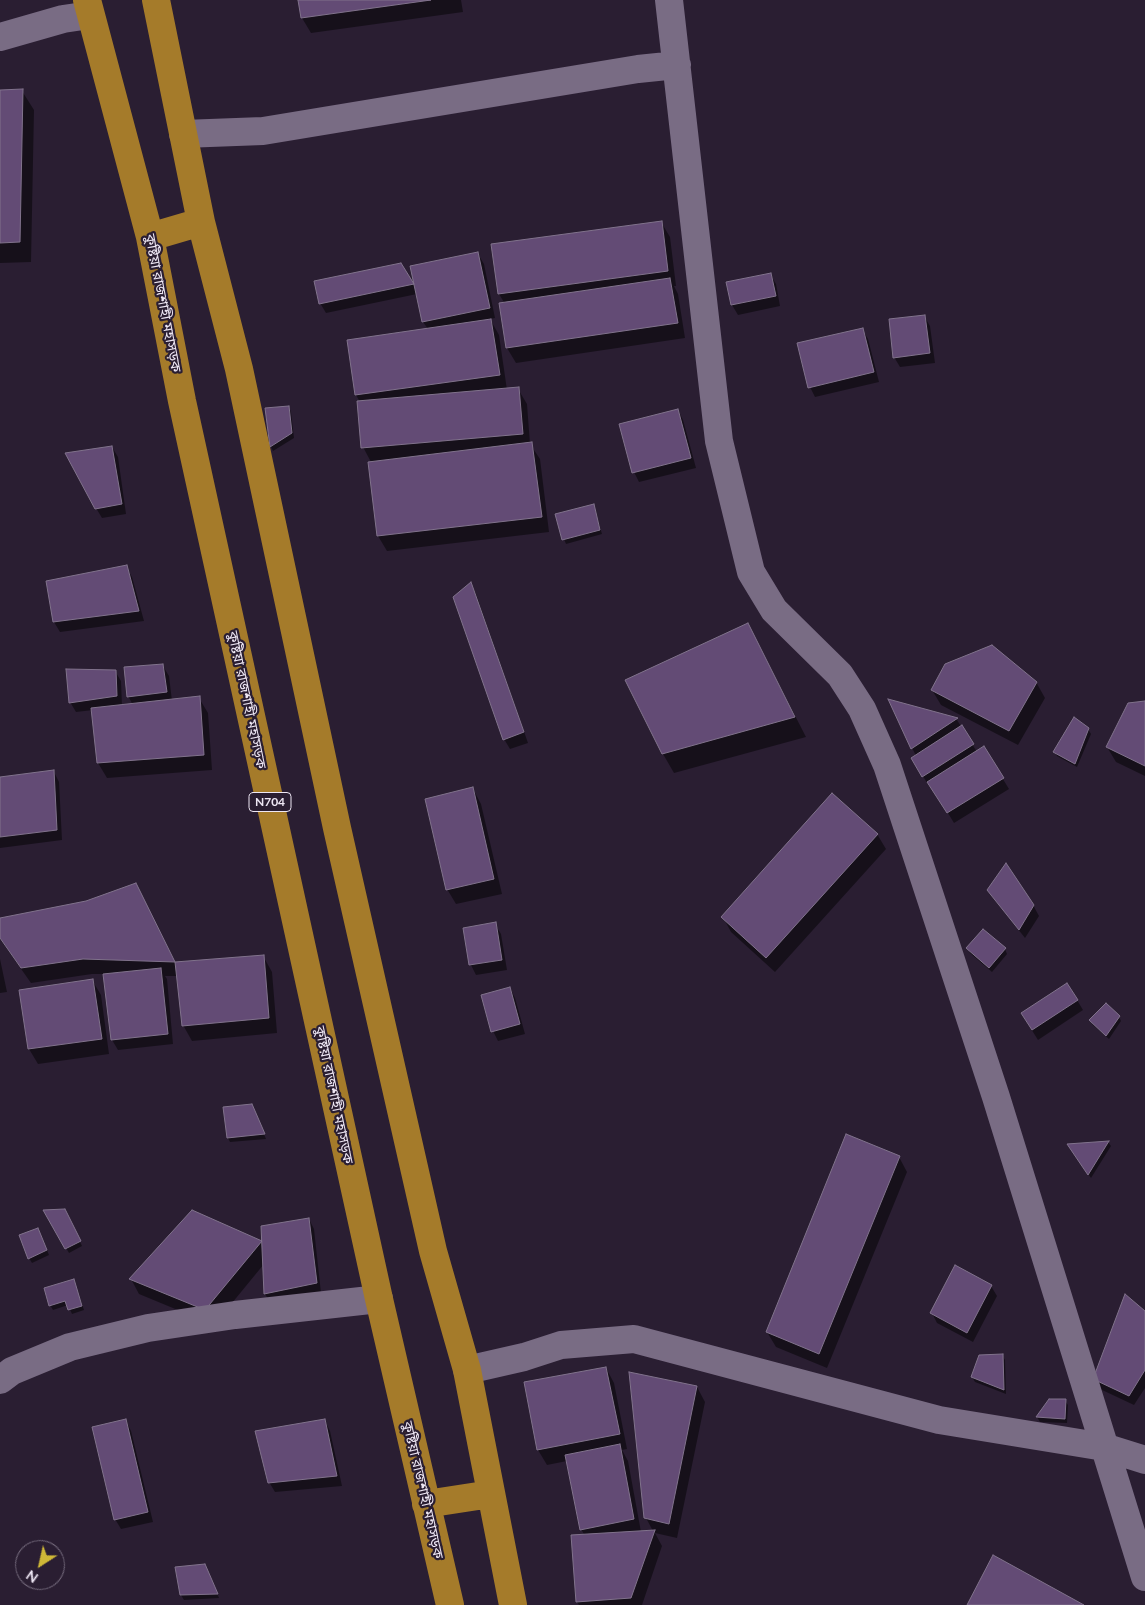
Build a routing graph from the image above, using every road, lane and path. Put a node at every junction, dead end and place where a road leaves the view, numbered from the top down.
1 (156, 0) edge
2 (668, 0) edge
3 (89, 8) edge
4 (0, 37) edge
5 (676, 65) junction
6 (183, 134) junction
7 (200, 222) junction
8 (150, 238) junction
9 (379, 1299) junction
10 (467, 1370) junction
11 (0, 1380) edge
12 (1104, 1447) junction
13 (1145, 1460) edge
14 (492, 1494) junction
15 (426, 1504) junction
16 (1145, 1578) edge
17 (450, 1605) edge
18 (513, 1605) edge

1 - 6 highway
2 - 5 street
3 - 4 street
3 - 8 highway, কুষ্টিয়া রাজশাহী মহাসড়ক / N704
5 - 6 street
5 - 12 street
6 - 7 highway
7 - 8 highway
7 - 10 highway
8 - 9 highway, কুষ্টিয়া রাজশাহী মহাসড়ক / N704
9 - 11 street
9 - 15 highway, কুষ্টিয়া রাজশাহী মহাসড়ক / N704
10 - 12 street
10 - 14 highway
12 - 13 street
12 - 16 street
14 - 15 highway
14 - 18 highway
15 - 17 highway, কুষ্টিয়া রাজশাহী মহাসড়ক / N704

